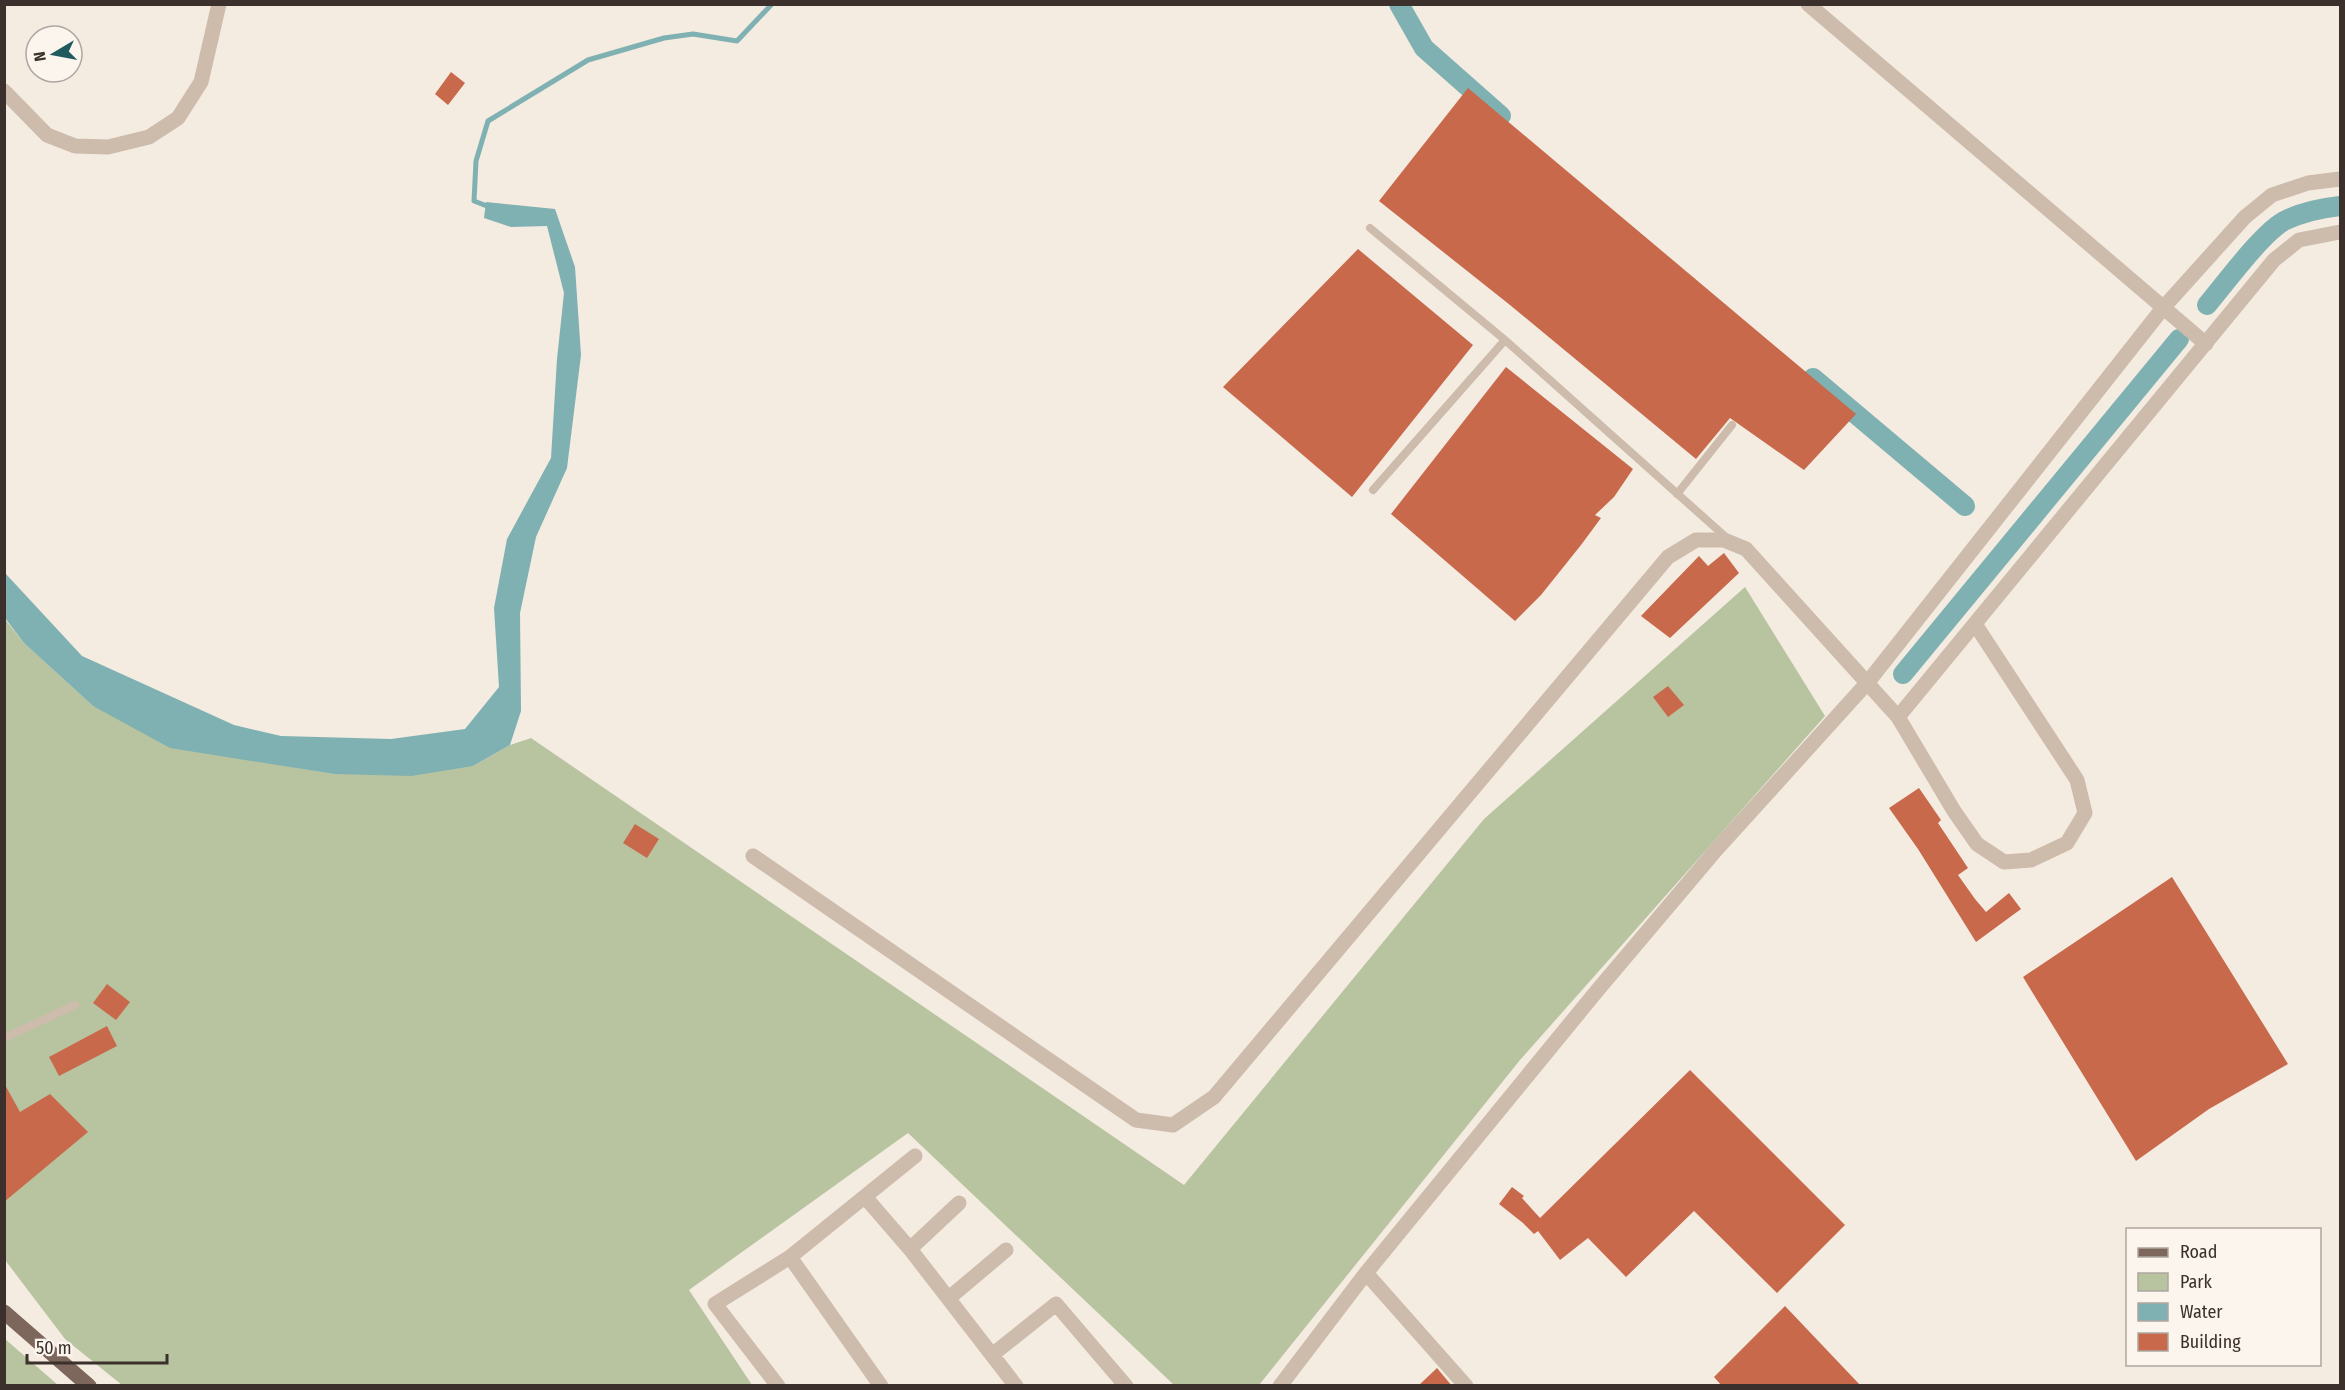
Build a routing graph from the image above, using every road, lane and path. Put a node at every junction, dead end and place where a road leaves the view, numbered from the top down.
1 (219, 4) edge
2 (1808, 4) edge
3 (4, 91) edge
4 (2340, 179) edge
5 (1370, 228) dead end
6 (2340, 232) edge
7 (2163, 308) junction
8 (1505, 340) junction
9 (2206, 344) junction
10 (1732, 425) dead end
11 (1373, 490) dead end
12 (1677, 494) junction
13 (1733, 544) junction
14 (1975, 624) junction
15 (1868, 682) junction
16 (1898, 717) junction
17 (753, 856) dead end
18 (75, 1005) dead end
19 (4, 1038) edge
20 (915, 1156) dead end
21 (865, 1197) junction
22 (959, 1203) dead end
23 (910, 1249) junction
24 (1006, 1250) dead end
25 (790, 1257) junction
26 (1366, 1273) junction
27 (949, 1298) junction
28 (4, 1312) edge
29 (992, 1355) junction
30 (89, 1386) edge
31 (778, 1386) edge
32 (881, 1386) edge
33 (1016, 1386) edge
34 (1126, 1386) edge
35 (1280, 1386) edge
36 (1466, 1386) edge

1 - 3 street
2 - 7 street
4 - 7 street
5 - 8 lane
6 - 9 street
7 - 9 street
7 - 15 street
8 - 11 lane
8 - 12 lane
9 - 14 street
10 - 12 lane
12 - 13 lane
13 - 15 street
13 - 17 street
14 - 16 street
14 - 16 street
15 - 16 street
15 - 26 street
18 - 19 lane
20 - 21 street
21 - 23 street
21 - 25 street
22 - 23 street
23 - 27 street
24 - 27 street
25 - 31 street
25 - 32 street
26 - 35 street
26 - 36 street
27 - 29 street
28 - 30 main road
29 - 33 street
29 - 34 street

